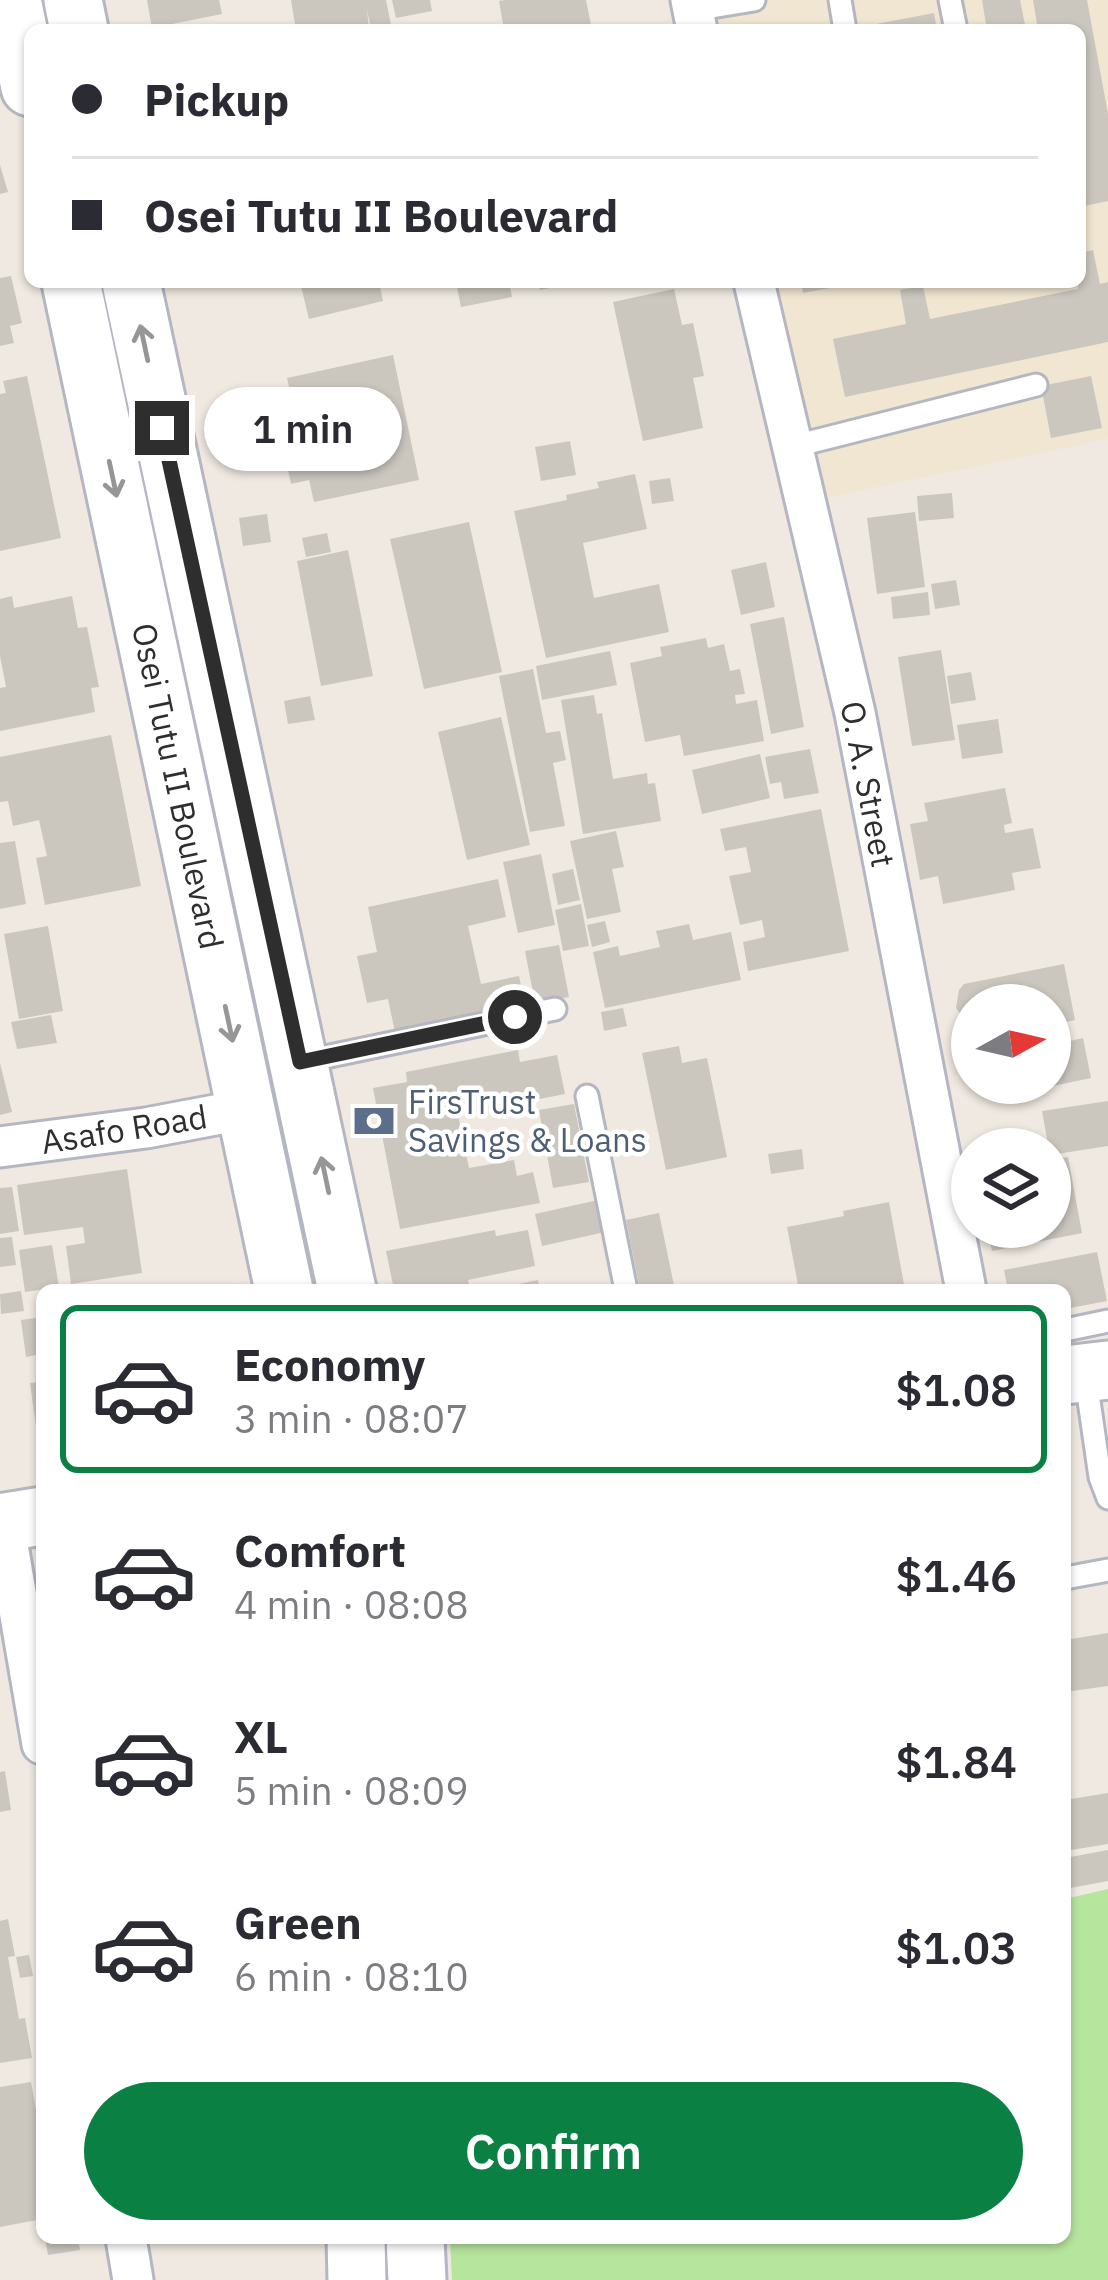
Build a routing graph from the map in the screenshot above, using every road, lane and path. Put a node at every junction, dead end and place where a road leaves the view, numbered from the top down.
1 (12, 0) edge
2 (754, 0) edge
3 (694, 13) edge
4 (24, 58) edge
5 (72, 288) edge
6 (132, 288) edge
7 (755, 288) edge
8 (1036, 385) dead end
9 (790, 447) junction
10 (555, 1009) dead end
11 (300, 1062) junction
12 (587, 1096) dead end
13 (247, 1109) junction
14 (0, 1148) edge
15 (283, 1284) edge
16 (349, 1284) edge
17 (625, 1284) edge
18 (965, 1284) edge
19 (1108, 1321) edge
20 (1081, 1362) edge
21 (1108, 1498) edge
22 (16, 1520) edge
23 (1108, 1570) edge
24 (1071, 1577) edge
25 (36, 1692) edge
26 (127, 2244) edge
27 (356, 2244) edge
28 (415, 2244) edge
29 (133, 2280) edge
30 (357, 2280) edge
31 (417, 2280) edge

1 - 4 main road
2 - 3 lane
5 -> 13 main road, Osei Tutu II Boulevard
11 -> 6 main road, Osei Tutu II Boulevard
7 - 9 street, O. A. Street
8 - 9 lane
9 - 18 street, O. A. Street
10 - 11 lane
16 -> 11 main road, Osei Tutu II Boulevard
12 - 17 lane
13 - 14 street, Asafo Road
13 - 15 main road, Osei Tutu II Boulevard
19 - 20 lane
20 - 21 lane
22 - 25 street
23 - 24 lane
26 - 29 street
27 - 30 main road
28 - 31 main road

